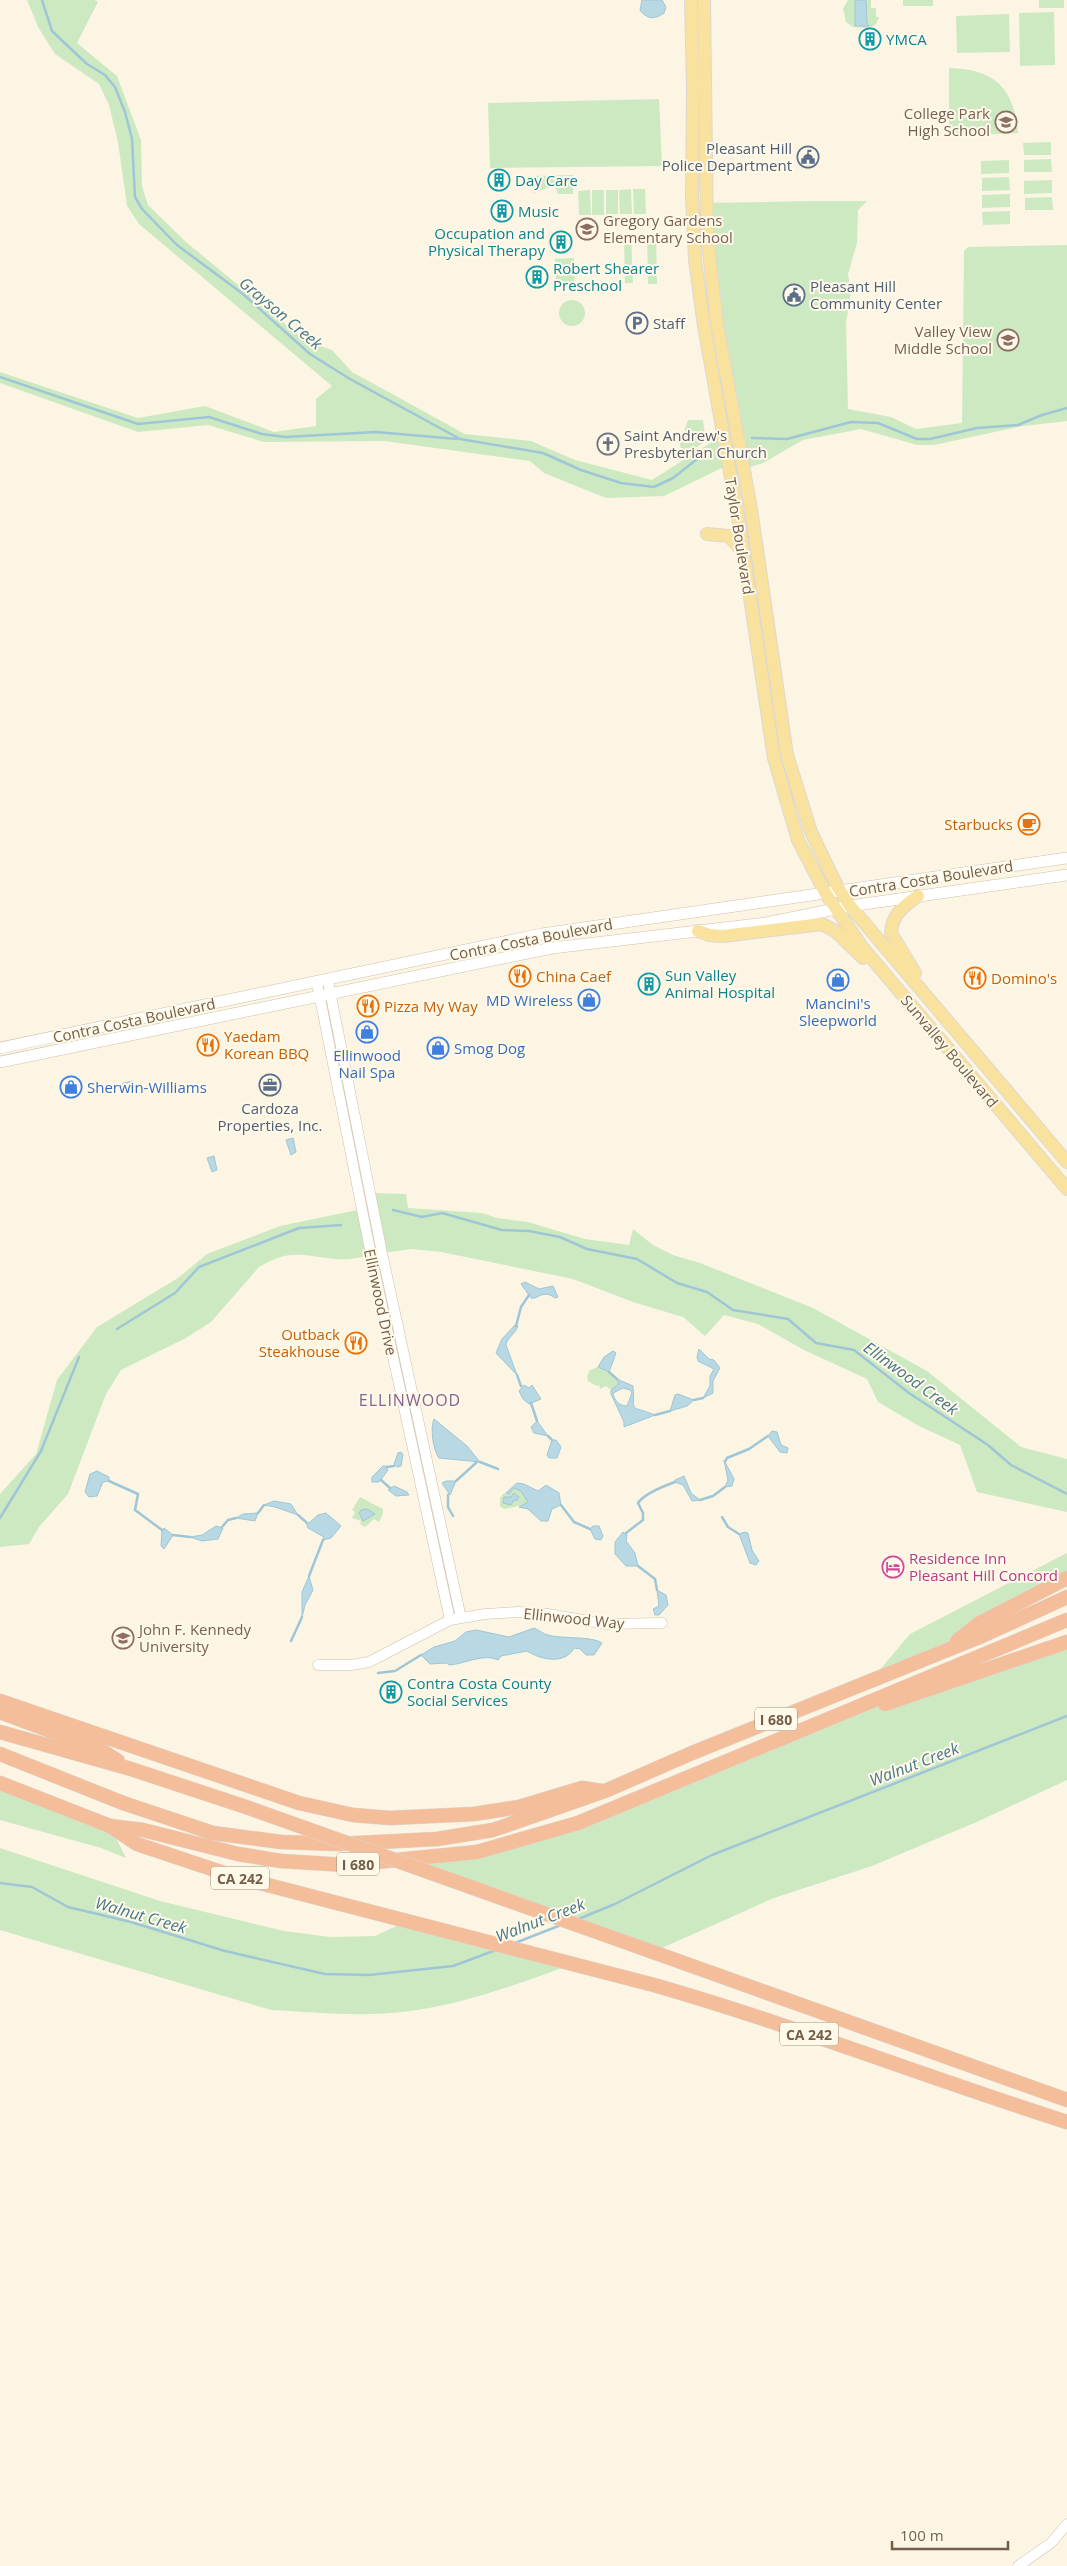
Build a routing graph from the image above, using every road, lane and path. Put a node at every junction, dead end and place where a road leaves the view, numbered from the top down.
1 (691, 0) edge
2 (704, 0) edge
3 (707, 534) dead end
4 (742, 551) junction
5 (1067, 858) edge
6 (1005, 866) junction
7 (1067, 875) edge
8 (960, 890) junction
9 (841, 891) junction
10 (826, 894) junction
11 (918, 896) junction
12 (850, 906) junction
13 (836, 910) junction
14 (698, 931) junction
15 (879, 967) junction
16 (323, 982) junction
17 (332, 995) junction
18 (319, 997) junction
19 (933, 1003) junction
20 (927, 1024) junction
21 (0, 1048) edge
22 (981, 1059) junction
23 (0, 1062) edge
24 (1067, 1162) edge
25 (1067, 1190) edge
26 (1067, 1578) edge
27 (1067, 1597) edge
28 (461, 1618) junction
29 (450, 1620) junction
30 (1067, 1620) edge
31 (662, 1623) dead end
32 (1067, 1642) edge
33 (948, 1649) junction
34 (318, 1665) dead end
35 (0, 1700) edge
36 (0, 1712) edge
37 (836, 1716) junction
38 (0, 1732) edge
39 (0, 1754) edge
40 (131, 1769) junction
41 (0, 1783) edge
42 (605, 1791) junction
43 (110, 1826) junction
44 (1067, 2100) edge
45 (1067, 2122) edge
46 (1067, 2524) edge
47 (1018, 2566) edge

1 - 4 main road, Taylor Boulevard
2 - 9 main road, Taylor Boulevard
3 - 4 main road
4 - 10 main road, Taylor Boulevard
5 - 6 main road, Contra Costa Boulevard
6 - 8 main road
6 - 9 main road, Contra Costa Boulevard
7 - 8 main road, Contra Costa Boulevard
8 - 11 main road, Contra Costa Boulevard
9 - 10 main road, Contra Costa Boulevard
9 - 12 main road, Taylor Boulevard
10 - 13 main road, Taylor Boulevard
10 - 16 main road, Contra Costa Boulevard
11 - 12 main road, Contra Costa Boulevard
11 - 19 main road
12 - 13 main road, Contra Costa Boulevard
12 - 19 main road, Sunvalley Boulevard
13 - 14 main road, Contra Costa Boulevard
13 - 15 main road, Sunvalley Boulevard
14 - 15 main road
14 - 17 main road, Contra Costa Boulevard
15 - 20 main road, Sunvalley Boulevard
16 - 17 street, Ellinwood Drive
16 - 18 street, Ellinwood Drive
16 - 21 main road, Contra Costa Boulevard
17 - 18 main road, Contra Costa Boulevard
17 - 28 street, Ellinwood Drive
18 - 23 main road, Contra Costa Boulevard
18 - 29 street, Ellinwood Drive
19 - 22 main road, Sunvalley Boulevard
20 - 22 main road
20 - 25 main road, Sunvalley Boulevard
22 - 24 main road, Sunvalley Boulevard
26 - 33 highway
27 - 33 highway, I 680
28 - 29 street, Ellinwood Way
28 - 31 street, Ellinwood Way
29 - 34 street, Ellinwood Way
30 - 37 highway, I 680
32 - 37 highway
33 - 42 highway, I 680
35 - 42 highway
36 - 40 highway
37 - 43 highway, I 680
38 - 40 highway, CA 242
39 - 42 highway, I 680
40 - 44 highway, CA 242, bridge
41 - 43 highway, I 680
43 - 45 highway, CA 242
46 - 47 street

